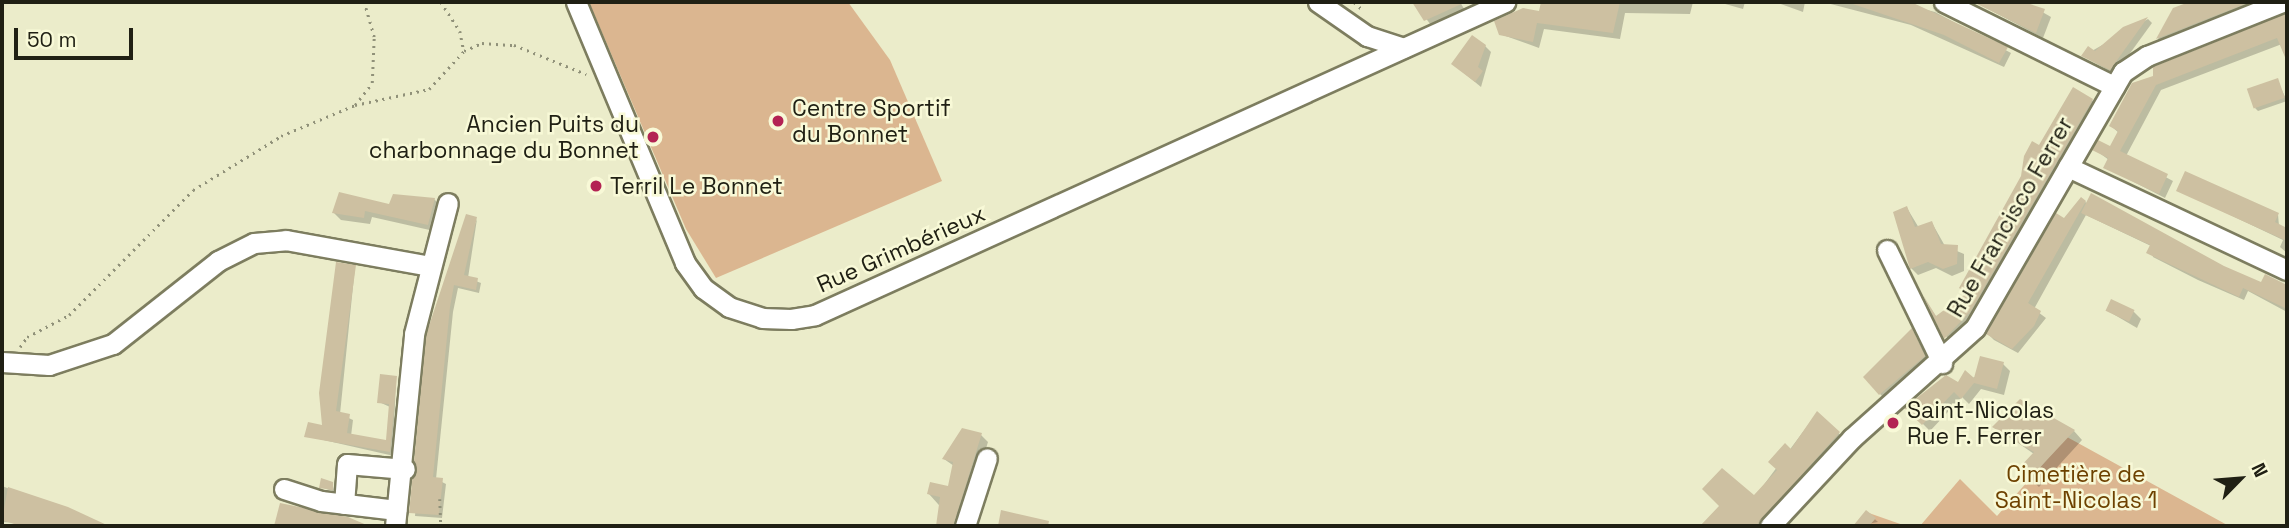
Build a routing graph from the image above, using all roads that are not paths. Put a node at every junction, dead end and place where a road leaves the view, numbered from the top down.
1 (576, 2) edge
2 (1318, 2) edge
3 (1505, 2) edge
4 (1944, 2) edge
5 (2282, 2) edge
6 (1474, 7) edge
7 (1403, 48) junction
8 (2113, 86) junction
9 (2068, 167) junction
10 (448, 203) dead end
11 (1887, 250) dead end
12 (430, 266) junction
13 (2287, 270) edge
14 (9, 363) edge
15 (1942, 363) junction
16 (988, 458) dead end
17 (405, 469) junction
18 (284, 489) dead end
19 (344, 504) junction
20 (366, 507) junction
21 (396, 518) edge
22 (374, 526) edge
23 (965, 526) edge
24 (1770, 526) edge

1 - 7 street, Rue Grimbérieux
2 - 7 street
3 - 6 street, Rue Grimbérieux
4 - 8 street
5 - 8 street, Rue Francisco Ferrer
6 - 7 street, Rue Grimbérieux
8 - 9 street, Rue Francisco Ferrer
9 - 13 street
9 - 15 street, Rue Francisco Ferrer
10 - 12 street
11 - 15 street
12 - 14 street
12 - 17 street
15 - 24 street, Rue Francisco Ferrer
16 - 23 street
17 - 19 street
17 - 21 street
18 - 19 street
19 - 20 street
20 - 21 street
20 - 22 street

